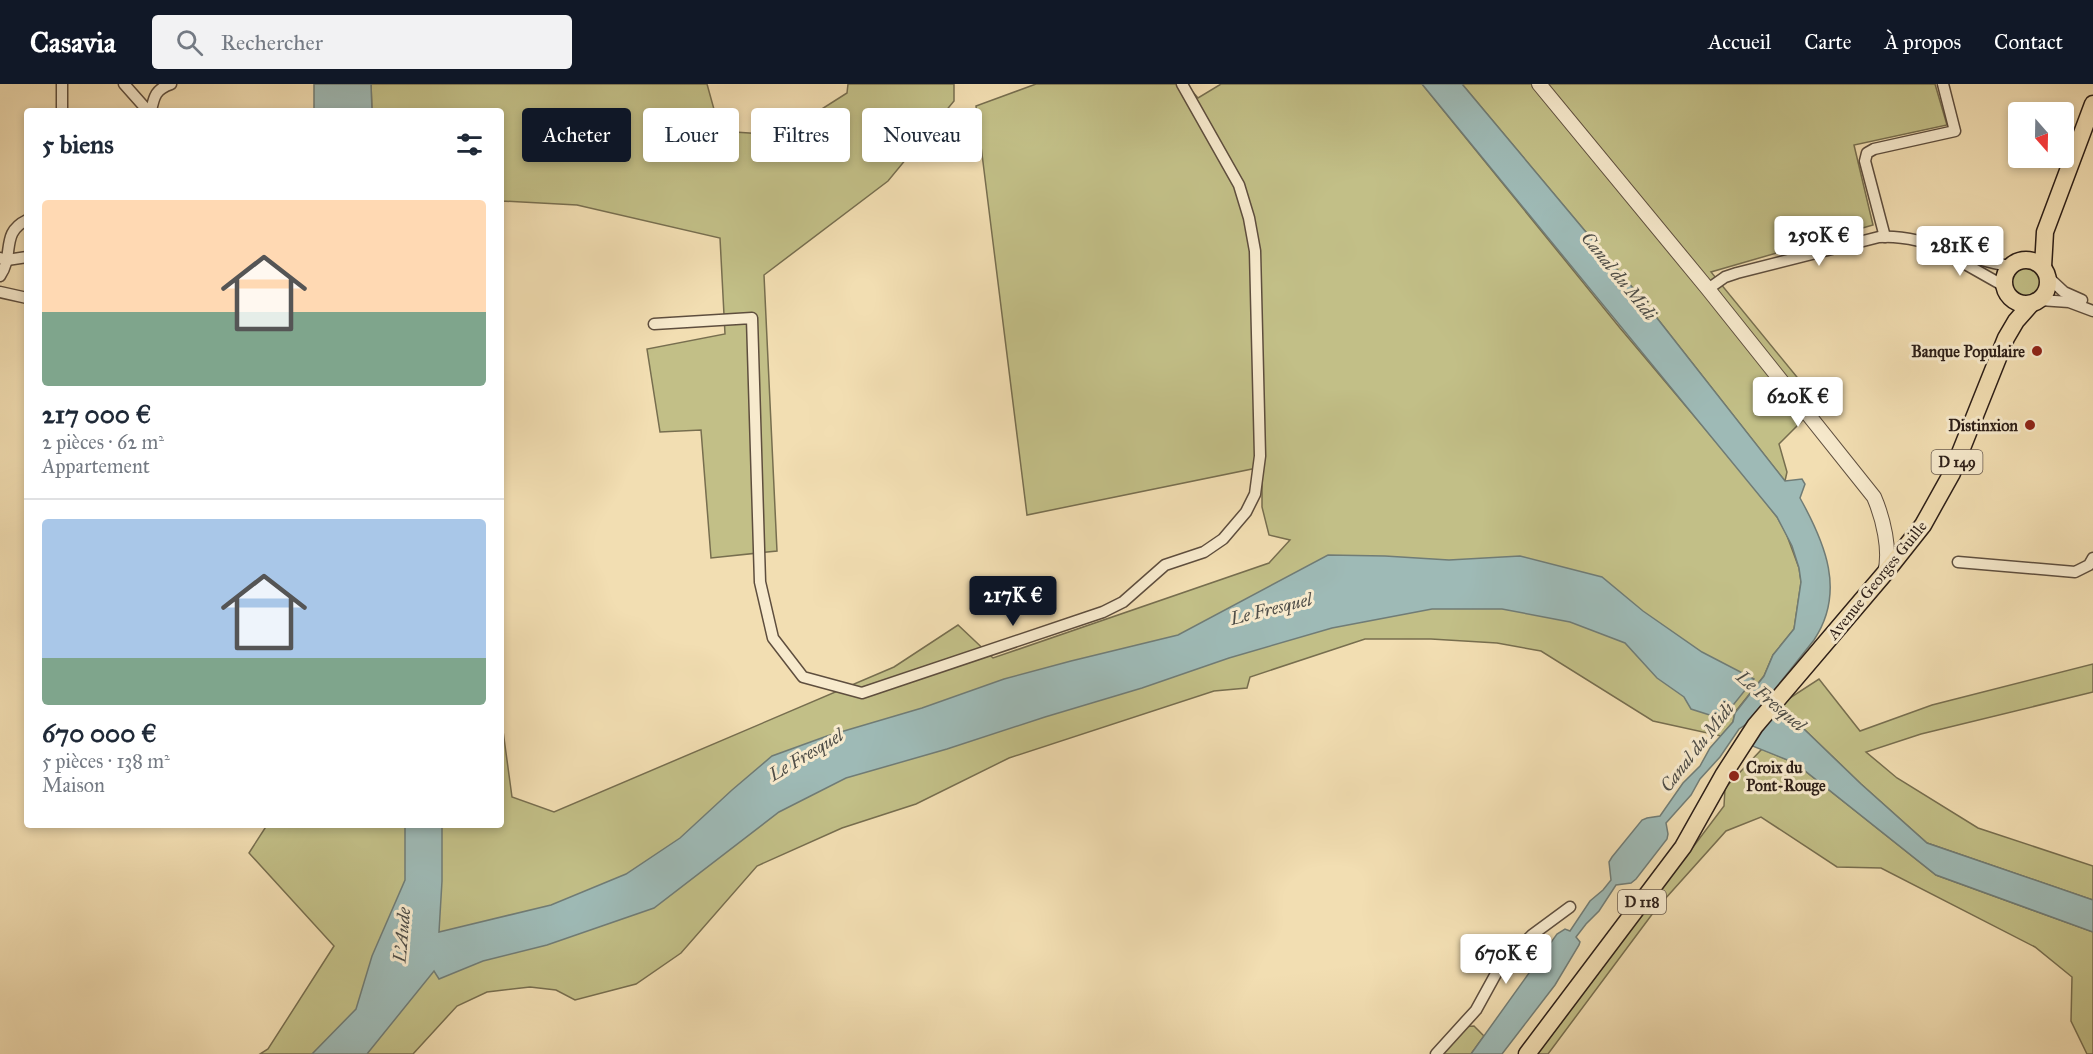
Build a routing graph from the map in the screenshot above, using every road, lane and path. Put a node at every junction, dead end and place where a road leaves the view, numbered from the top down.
1 (62, 84) edge
2 (124, 84) edge
3 (171, 84) edge
4 (1182, 84) edge
5 (1539, 84) edge
6 (1943, 84) edge
7 (2093, 104) edge
8 (62, 108) edge
9 (147, 108) edge
10 (151, 108) edge
11 (24, 221) edge
12 (2045, 232) junction
13 (1885, 237) junction
14 (1929, 244) junction
15 (24, 257) edge
16 (4, 259) edge
17 (2018, 263) junction
18 (2046, 272) junction
19 (0, 276) edge
20 (1708, 289) junction
21 (2007, 291) junction
22 (0, 292) edge
23 (24, 297) edge
24 (2035, 302) junction
25 (2093, 305) edge
26 (2093, 311) edge
27 (654, 324) dead end
28 (2006, 338) junction
29 (2093, 558) edge
30 (1958, 562) dead end
31 (1885, 573) junction
32 (1570, 907) dead end
33 (1437, 1054) edge
34 (1527, 1054) edge

1 - 8 street
2 - 9 street
3 - 10 street
4 - 27 street
5 - 20 street
6 - 13 street
7 - 12 main road
11 - 16 street
12 - 17 main road
12 - 18 main road
13 - 14 street
13 - 20 street
14 - 17 street
14 - 21 street
15 - 16 street
16 - 19 street
17 - 18 main road
17 - 21 main road
18 - 24 main road
18 - 25 street
20 - 31 street
21 - 24 main road
21 - 28 main road, Avenue Georges Guille / D 149
22 - 23 street
24 - 26 street
24 - 28 main road, Avenue Georges Guille / D 149
28 - 31 main road, Avenue Georges Guille / D 149
29 - 30 street
31 - 34 main road, Avenue Georges Guille / D 118
32 - 33 street

